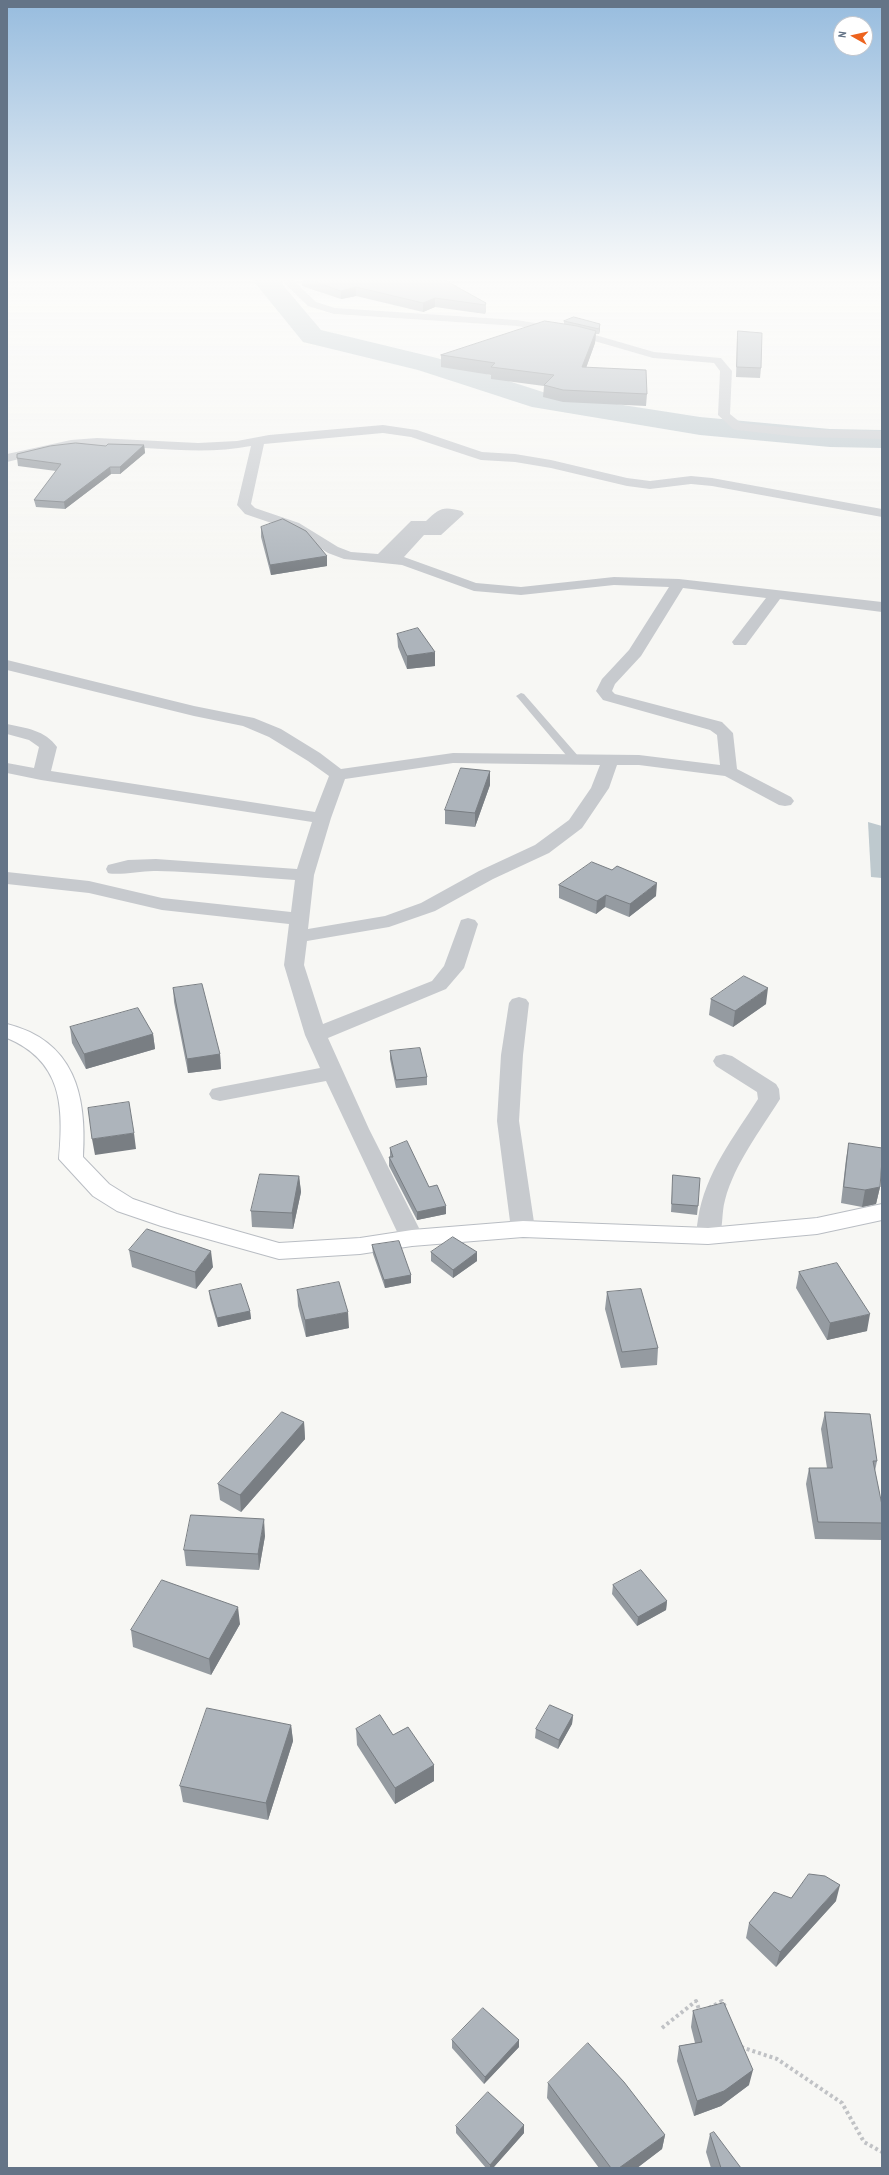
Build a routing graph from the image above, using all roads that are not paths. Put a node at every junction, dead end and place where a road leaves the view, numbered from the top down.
1 (726, 380) edge
2 (882, 435) edge
3 (258, 442) junction
4 (7, 458) edge
5 (882, 513) edge
6 (388, 559) junction
7 (679, 583) junction
8 (776, 594) junction
9 (882, 607) edge
10 (740, 642) dead end
11 (7, 665) edge
12 (521, 696) dead end
13 (7, 729) edge
14 (574, 759) junction
15 (610, 760) junction
16 (7, 768) edge
17 (729, 771) junction
18 (41, 775) junction
19 (338, 775) junction
20 (784, 801) dead end
21 (322, 818) junction
22 (114, 869) dead end
23 (305, 875) junction
24 (7, 878) edge
25 (468, 924) dead end
26 (298, 928) junction
27 (519, 1003) dead end
28 (7, 1030) edge
29 (316, 1035) junction
30 (724, 1061) dead end
31 (333, 1073) junction
32 (220, 1094) dead end
33 (882, 1212) edge
34 (523, 1229) junction
35 (708, 1236) junction
36 (412, 1238) junction

1 - 2 street
3 - 4 street
3 - 5 street
3 - 6 street
6 - 6 street
6 - 7 street
7 - 8 street
7 - 17 street
8 - 9 street
8 - 10 street
11 - 19 street
12 - 14 lane
13 - 18 street
14 - 15 street
14 - 19 street
15 - 17 street
15 - 26 street
16 - 18 street
17 - 20 street
18 - 21 street
19 - 21 street
21 - 23 street
22 - 23 street
23 - 26 street
24 - 26 street
25 - 29 street
26 - 29 street
27 - 34 street
28 - 36 street
29 - 31 street
30 - 35 street
31 - 32 street
31 - 36 street
33 - 35 street
34 - 35 street
34 - 36 street

